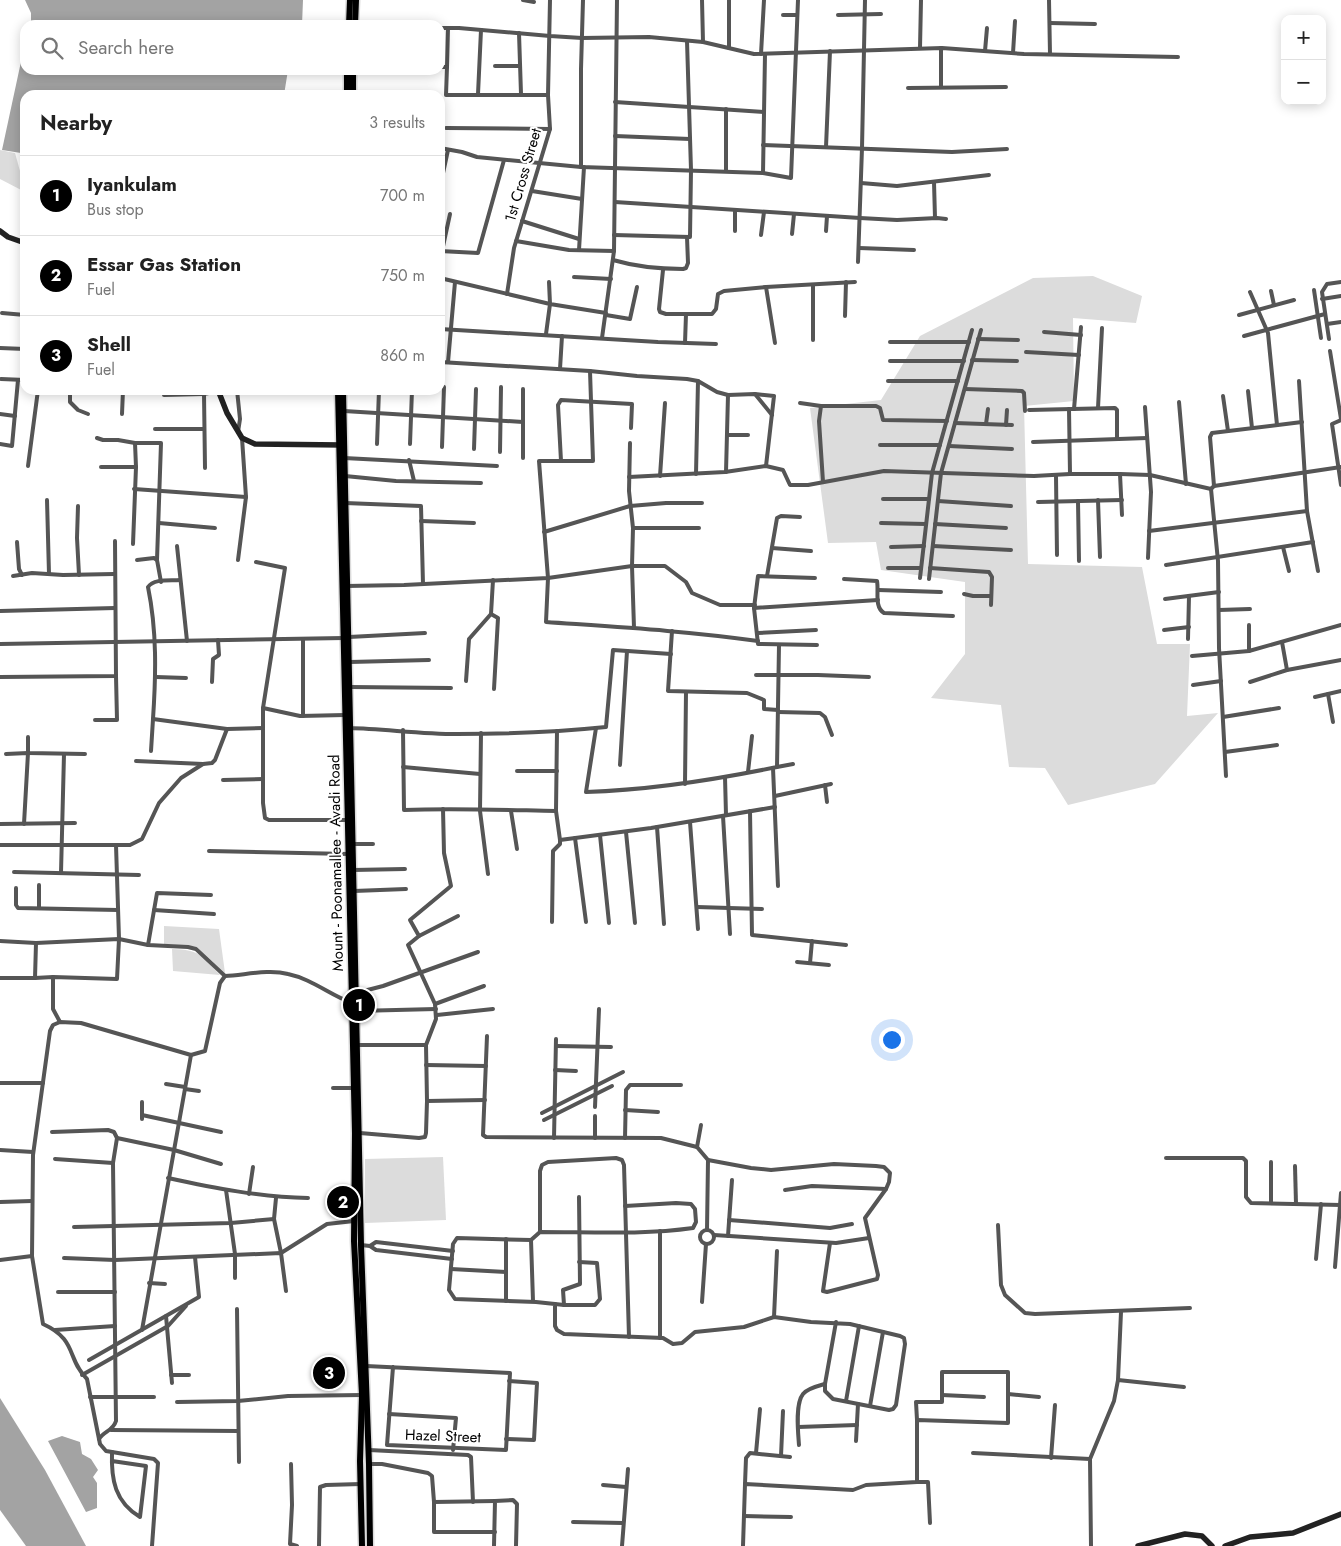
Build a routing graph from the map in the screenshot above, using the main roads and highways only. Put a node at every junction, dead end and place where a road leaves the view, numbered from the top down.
1 (350, 0) edge
2 (356, 0) edge
3 (349, 20) edge
4 (354, 20) edge
5 (347, 75) edge
6 (353, 75) edge
7 (347, 90) edge
8 (354, 90) edge
9 (338, 395) edge
10 (343, 395) edge
11 (341, 445) junction
12 (344, 586) junction
13 (346, 638) junction
14 (348, 728) junction
15 (354, 1006) junction
16 (358, 1221) junction
17 (362, 1546) edge
18 (370, 1546) edge

1 - 3 main road
2 - 4 main road
5 - 7 main road
6 - 8 main road
9 - 11 main road, Mount - Poonamallee - Avadi Road
10 - 11 main road, Mount - Poonamallee - Avadi Road
11 - 12 main road, Mount - Poonamallee - Avadi Road
11 - 12 main road, Mount - Poonamallee - Avadi Road
12 - 13 main road, Mount - Poonamallee - Avadi Road
13 - 14 main road, Mount - Poonamallee - Avadi Road
13 - 14 main road, Mount - Poonamallee - Avadi Road
14 - 15 main road, Mount - Poonamallee - Avadi Road
14 - 15 main road, Mount - Poonamallee - Avadi Road
15 - 16 main road, Mount - Poonamallee - Avadi Road
15 - 16 main road, Mount - Poonamallee - Avadi Road
16 - 17 main road, Mount - Poonamallee - Avadi Road
16 - 18 main road, Mount - Poonamallee - Avadi Road

